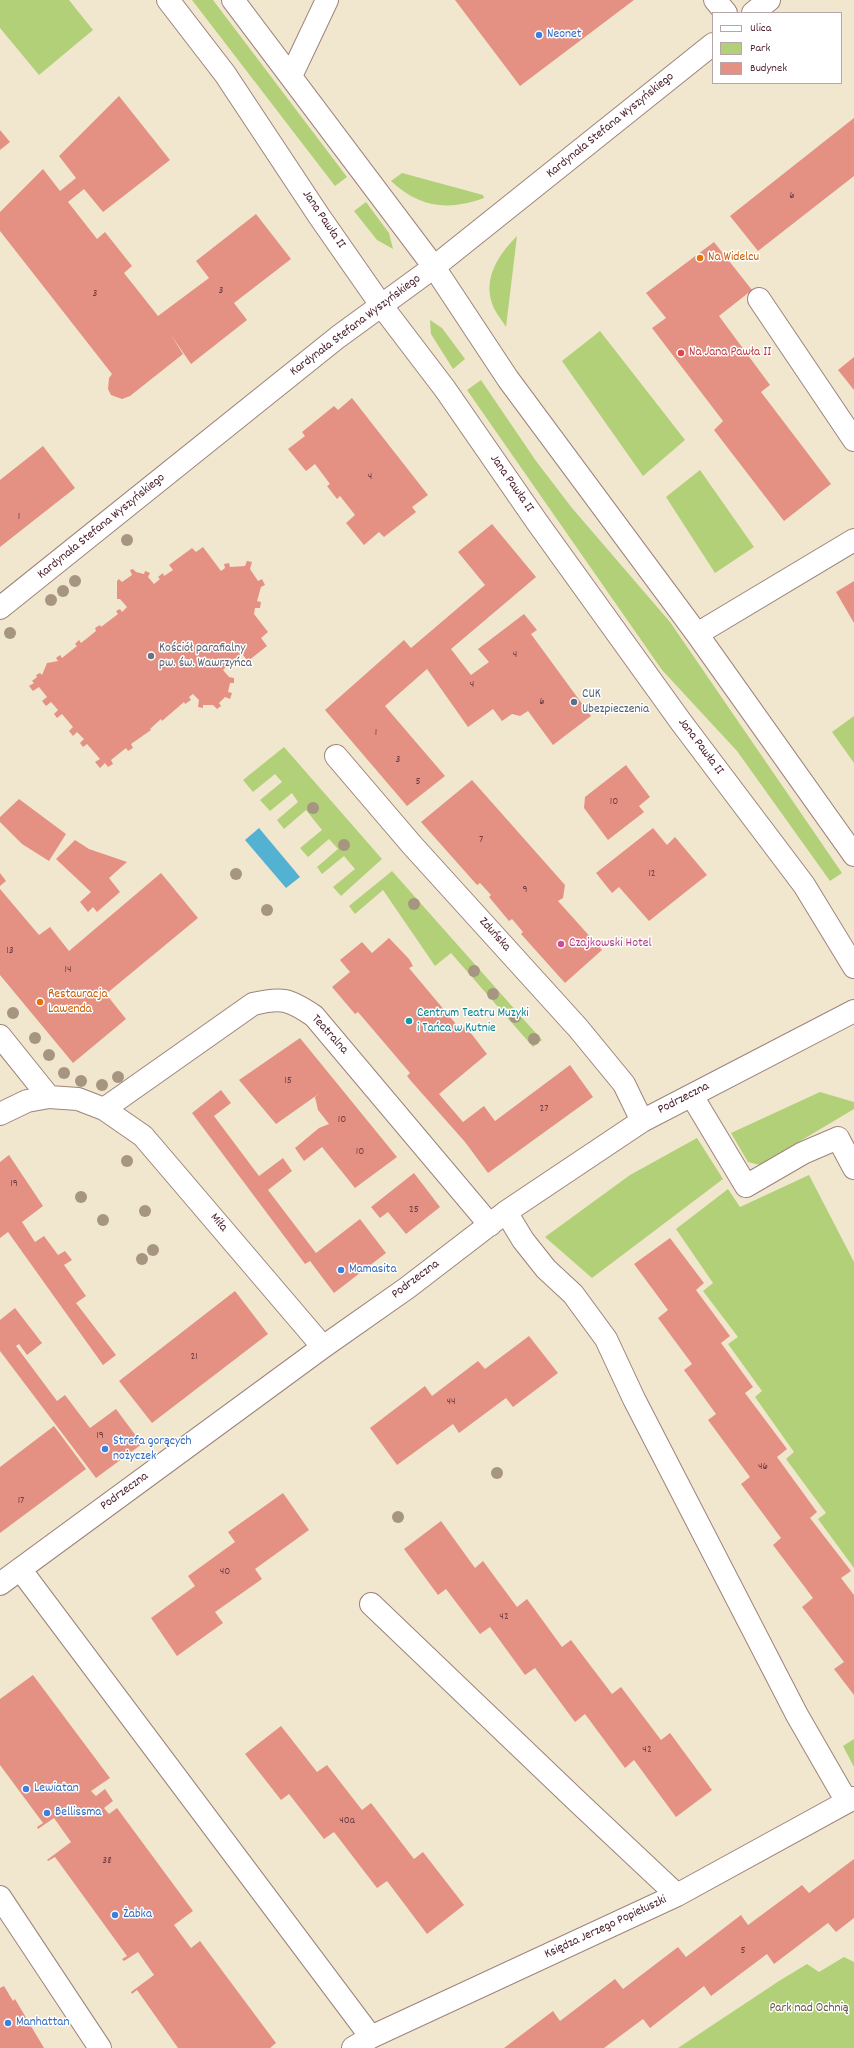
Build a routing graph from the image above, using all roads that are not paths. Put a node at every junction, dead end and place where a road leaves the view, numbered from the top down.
1 (168, 0) edge
2 (233, 0) edge
3 (327, 0) edge
4 (715, 0) edge
5 (769, 0) edge
6 (725, 12) edge
7 (754, 12) edge
8 (712, 45) edge
9 (291, 76) junction
10 (434, 267) junction
11 (759, 299) dead end
12 (381, 305) junction
13 (854, 440) edge
14 (854, 540) edge
15 (0, 608) edge
16 (697, 634) junction
17 (336, 756) dead end
18 (854, 855) edge
19 (854, 967) edge
20 (854, 1011) edge
21 (0, 1036) edge
22 (692, 1096) junction
23 (49, 1097) junction
24 (104, 1109) junction
25 (0, 1114) edge
26 (642, 1121) junction
27 (854, 1168) edge
28 (498, 1218) junction
29 (323, 1347) junction
30 (20, 1569) junction
31 (0, 1584) edge
32 (371, 1604) dead end
33 (851, 1800) edge
34 (677, 1894) junction
35 (0, 1897) edge
36 (362, 2042) edge
37 (100, 2048) edge

1 - 12 street, Jana Pawła II
2 - 9 street
3 - 9 street
4 - 6 street
5 - 7 street
8 - 10 street, Kardynała Stefana Wyszyńskiego
9 - 10 street
10 - 12 street, Kardynała Stefana Wyszyńskiego
10 - 16 street
11 - 13 street
12 - 15 street, Kardynała Stefana Wyszyńskiego
12 - 19 street, Jana Pawła II
14 - 16 street
16 - 18 street
17 - 26 street, Zduńska
20 - 22 street, Podrzeczna
21 - 23 street
22 - 26 street, Podrzeczna
22 - 27 street
23 - 24 street, Miła
23 - 25 street, Miła
24 - 28 street, Teatralna
24 - 29 street, Miła
26 - 28 street, Podrzeczna
28 - 29 street, Podrzeczna
28 - 33 street, Teatralna
29 - 30 street, Podrzeczna
30 - 31 street, Podrzeczna
30 - 36 street
32 - 34 street
33 - 34 street, Księdza Jerzego Popiełuszki
34 - 36 street, Księdza Jerzego Popiełuszki
35 - 37 street

